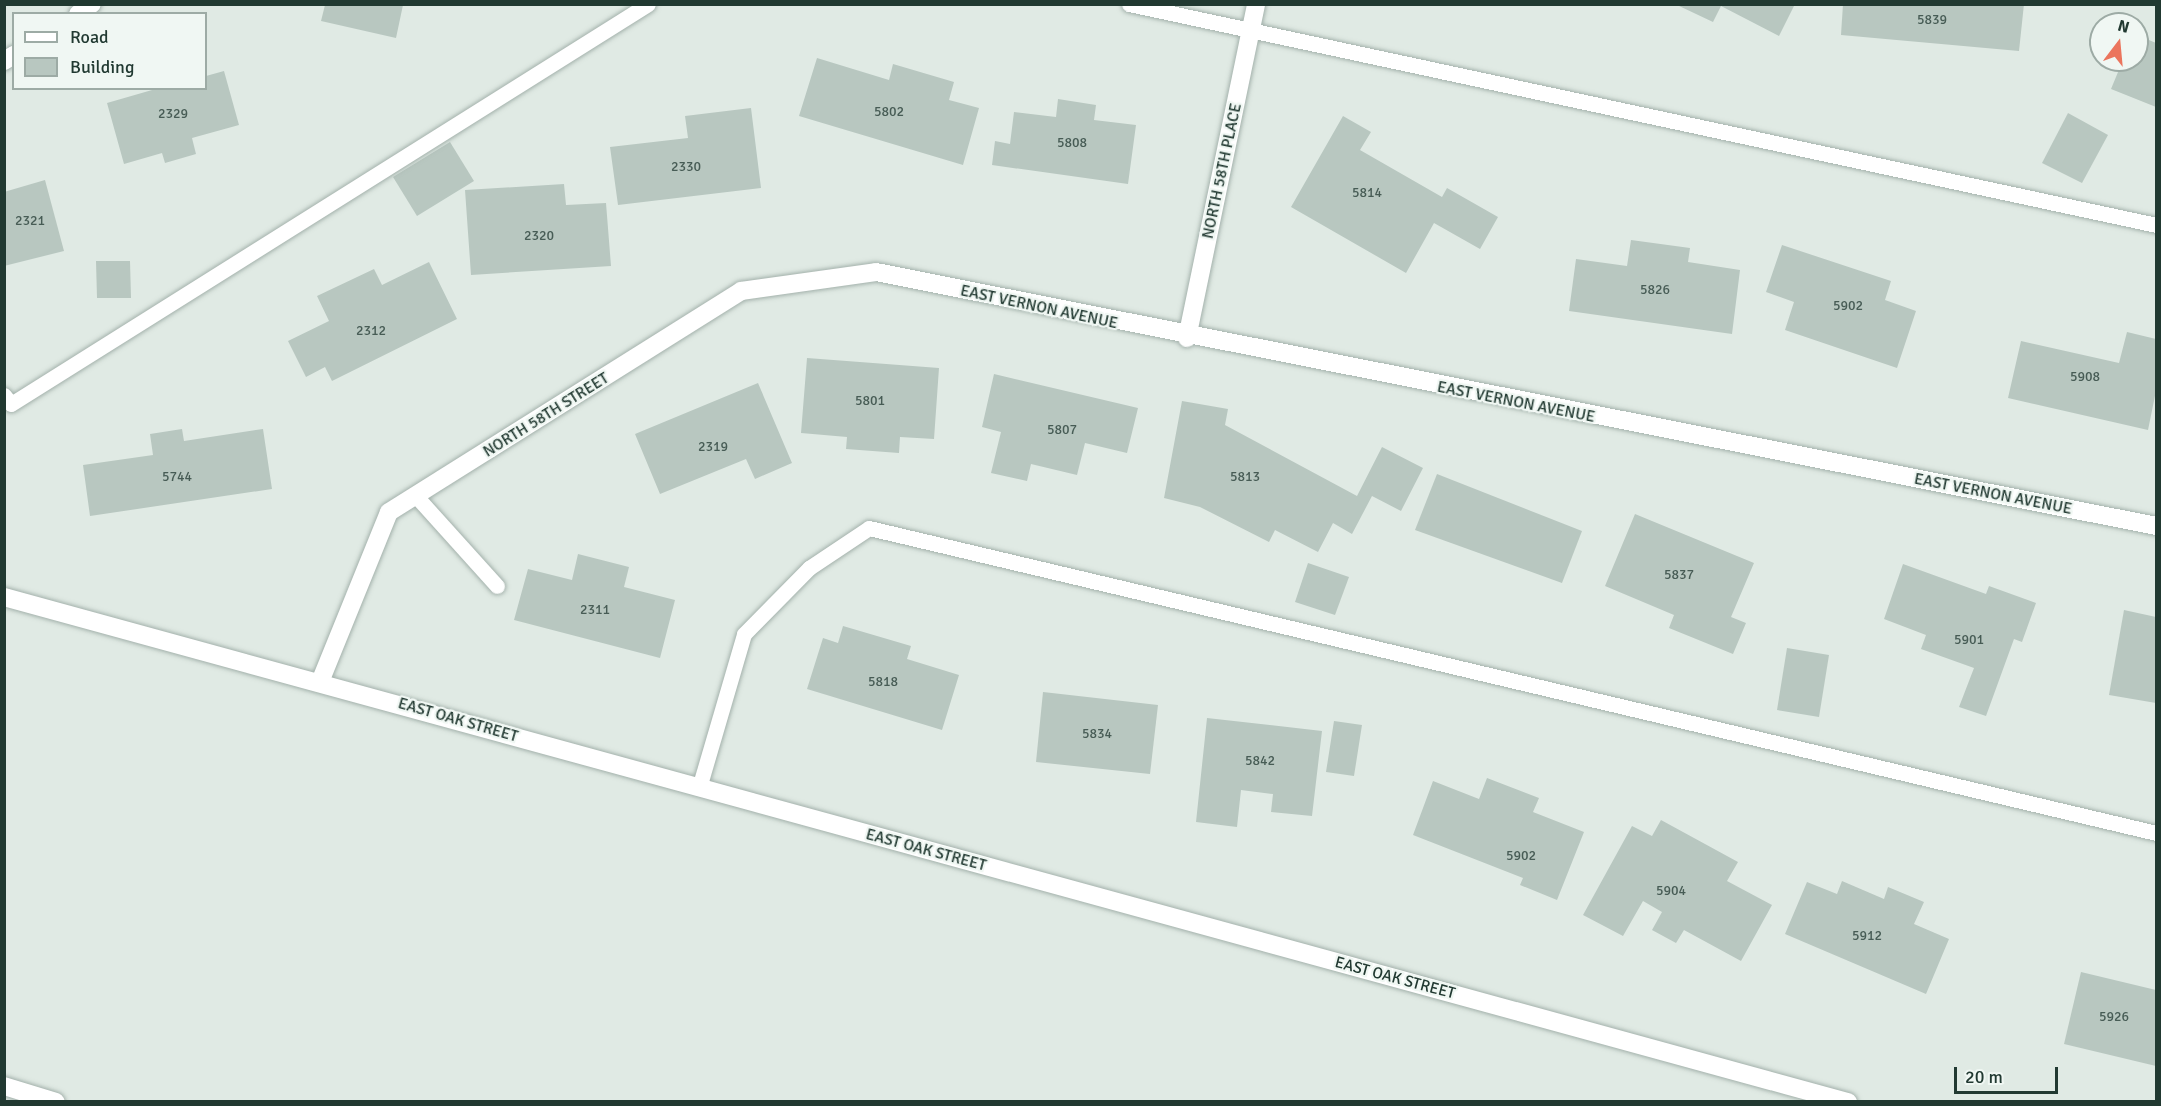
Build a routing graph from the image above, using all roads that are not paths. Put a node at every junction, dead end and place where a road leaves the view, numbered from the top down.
1 (648, 4) edge
2 (1129, 4) edge
3 (1256, 4) edge
4 (1251, 29) junction
5 (2157, 225) edge
6 (876, 272) joint
7 (1187, 338) junction
8 (4, 395) edge
9 (416, 496) junction
10 (2157, 526) edge
11 (497, 586) dead end
12 (4, 597) edge
13 (320, 682) junction
14 (699, 788) junction
15 (2157, 832) edge
16 (4, 1086) edge
17 (56, 1101) edge
18 (1848, 1101) edge

1 - 8 lane
2 - 4 lane
3 - 4 street, NORTH 58TH PLACE
4 - 5 lane
4 - 7 street, NORTH 58TH PLACE
6 - 7 street, EAST VERNON AVENUE
6 - 9 street, NORTH 58TH STREET
7 - 10 street, EAST VERNON AVENUE
9 - 11 lane
9 - 13 street, NORTH 58TH STREET
12 - 13 street, EAST OAK STREET
13 - 14 street, EAST OAK STREET
14 - 15 lane
14 - 18 street, EAST OAK STREET
16 - 17 street

